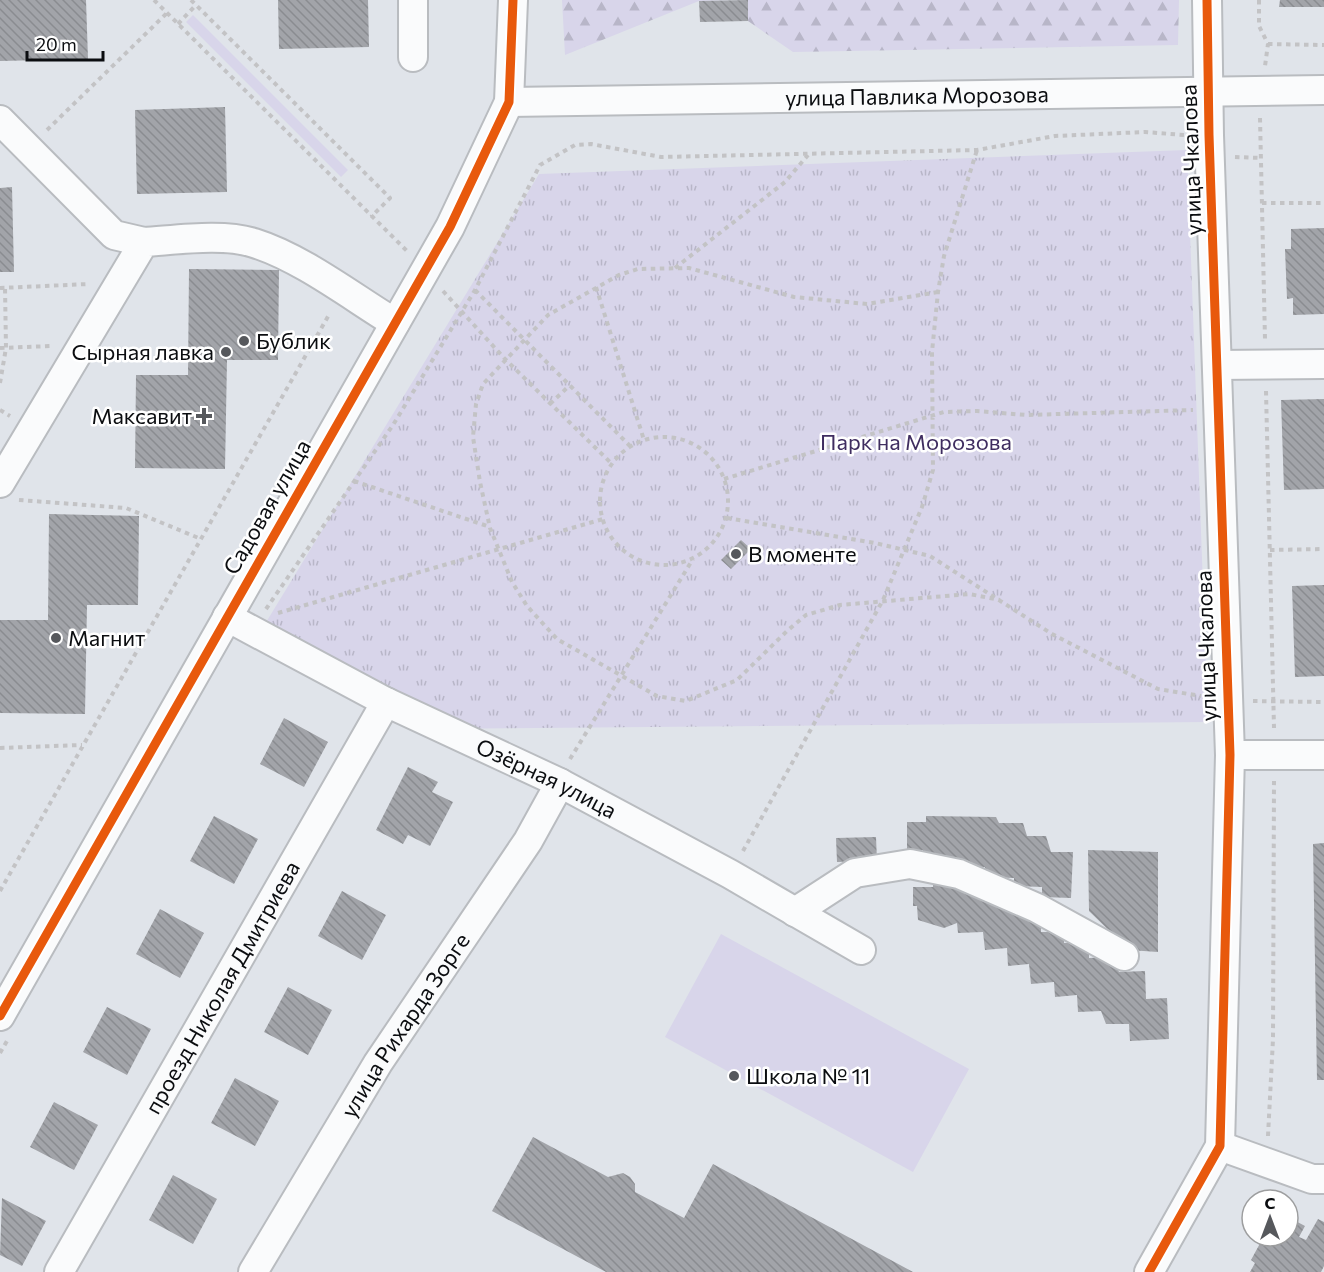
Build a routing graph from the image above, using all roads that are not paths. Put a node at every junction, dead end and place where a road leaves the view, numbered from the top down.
1 (413, 0) edge
2 (513, 0) edge
3 (1207, 0) edge
4 (413, 57) dead end
5 (1324, 90) edge
6 (1208, 93) junction
7 (508, 102) junction
8 (0, 120) edge
9 (144, 242) junction
10 (395, 323) junction
11 (1324, 364) edge
12 (1217, 365) junction
13 (6, 492) edge
14 (227, 617) junction
15 (386, 702) junction
16 (1230, 755) junction
17 (1324, 755) edge
18 (558, 782) junction
19 (795, 912) junction
20 (861, 950) dead end
21 (1124, 956) dead end
22 (0, 1016) edge
23 (1220, 1146) junction
24 (1324, 1179) edge
25 (59, 1272) edge
26 (253, 1272) edge
27 (1149, 1272) edge

1 - 4 street
2 - 7 street, Садовая улица
3 - 6 street, улица Чкалова
5 - 6 street, улица Павлика Морозова
6 - 7 street, улица Павлика Морозова
6 - 12 street, улица Чкалова
7 - 10 street, Садовая улица
8 - 9 street
9 - 10 street
9 - 13 street
10 - 14 street, Садовая улица
11 - 12 street
12 - 16 street, улица Чкалова
14 - 15 street, Озёрная улица
14 - 22 street, Садовая улица
15 - 18 street, Озёрная улица
15 - 25 street, проезд Николая Дмитриева
16 - 17 street
16 - 23 street, улица Чкалова
18 - 19 street, Озёрная улица
18 - 26 street, улица Рихарда Зорге
19 - 20 street, Озёрная улица
19 - 21 street
23 - 24 street
23 - 27 street, улица Чкалова

